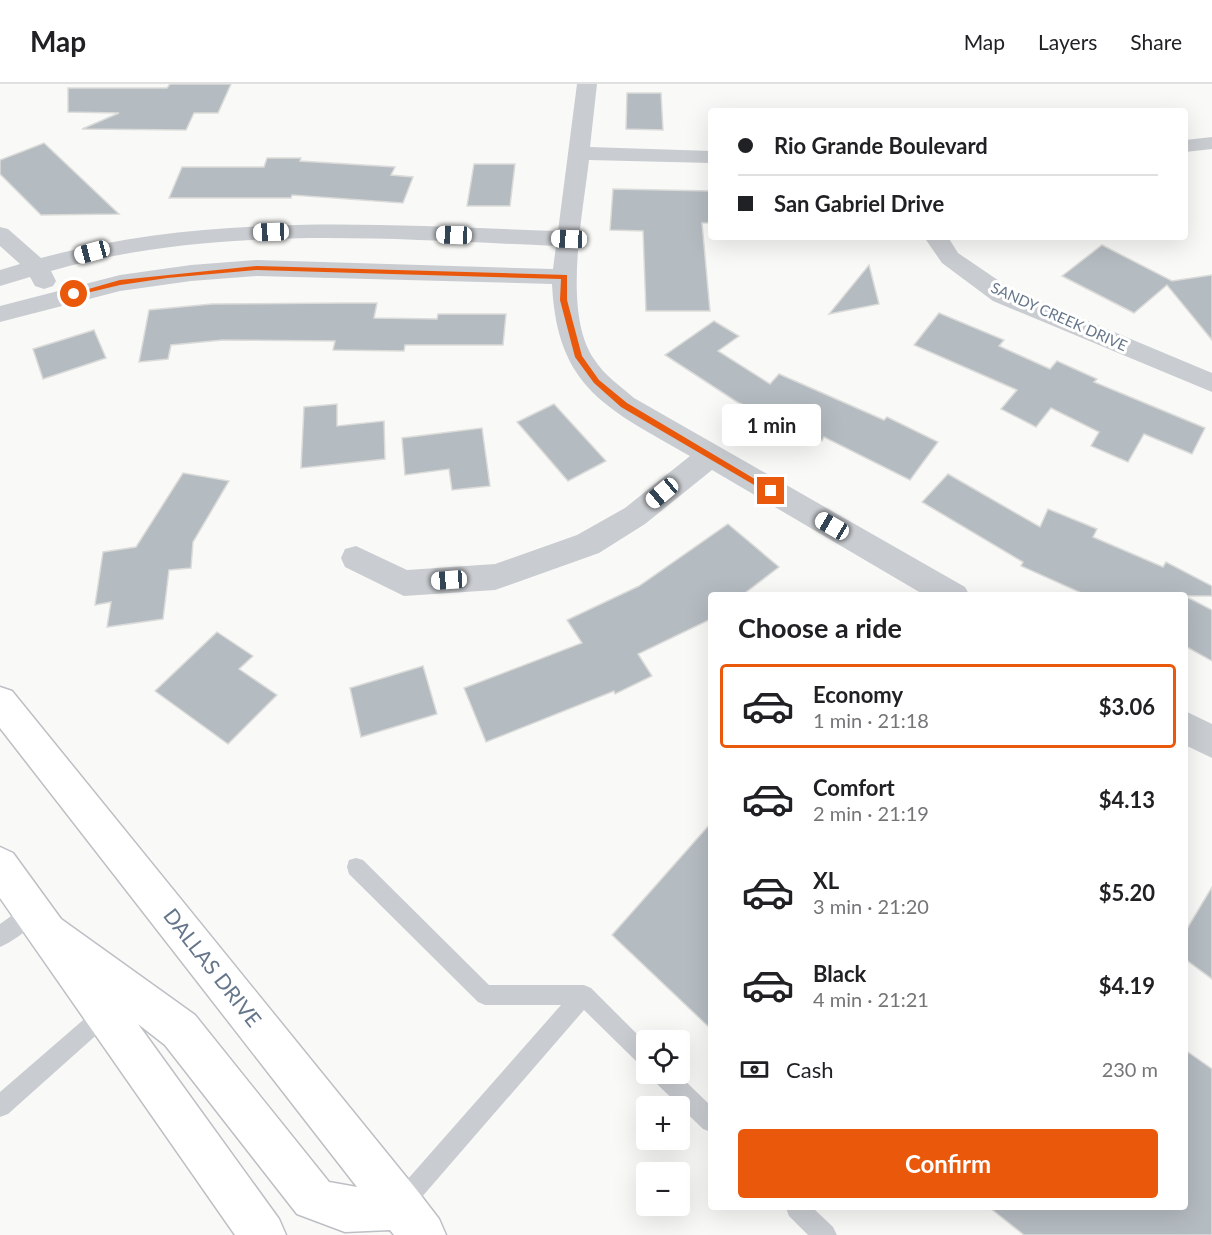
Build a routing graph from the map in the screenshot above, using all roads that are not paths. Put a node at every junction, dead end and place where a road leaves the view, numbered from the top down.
1 (587, 84) edge
2 (1212, 143) edge
3 (1188, 146) edge
4 (579, 153) junction
5 (708, 157) edge
6 (0, 234) edge
7 (569, 239) junction
8 (938, 240) edge
9 (37, 267) junction
10 (564, 277) junction
11 (0, 278) edge
12 (52, 299) junction
13 (0, 314) edge
14 (1207, 377) edge
15 (710, 456) junction
16 (356, 558) dead end
17 (947, 592) edge
18 (0, 702) edge
19 (1188, 729) edge
20 (1212, 742) edge
21 (0, 866) edge
22 (356, 867) dead end
23 (40, 922) junction
24 (0, 937) edge
25 (584, 995) junction
26 (104, 1015) junction
27 (636, 1047) edge
28 (673, 1084) edge
29 (0, 1106) edge
30 (708, 1118) edge
31 (799, 1210) edge
32 (411, 1220) edge
33 (263, 1235) edge
34 (825, 1235) edge

1 - 4 street
2 - 3 street
4 - 5 street
4 - 7 street
6 - 9 street
7 - 9 street
7 - 10 street
8 - 14 street, SANDY CREEK DRIVE
9 - 11 street
9 - 12 street
10 - 12 street
10 - 15 street
12 - 13 street
15 - 16 street
15 - 17 street
18 - 32 main road, DALLAS DRIVE
19 - 20 street
21 - 23 main road
22 - 25 lane
23 - 24 lane
23 - 26 main road
23 - 32 main road
25 - 27 lane
25 - 32 lane
26 - 29 lane
26 - 33 main road
28 - 30 lane
31 - 34 lane

